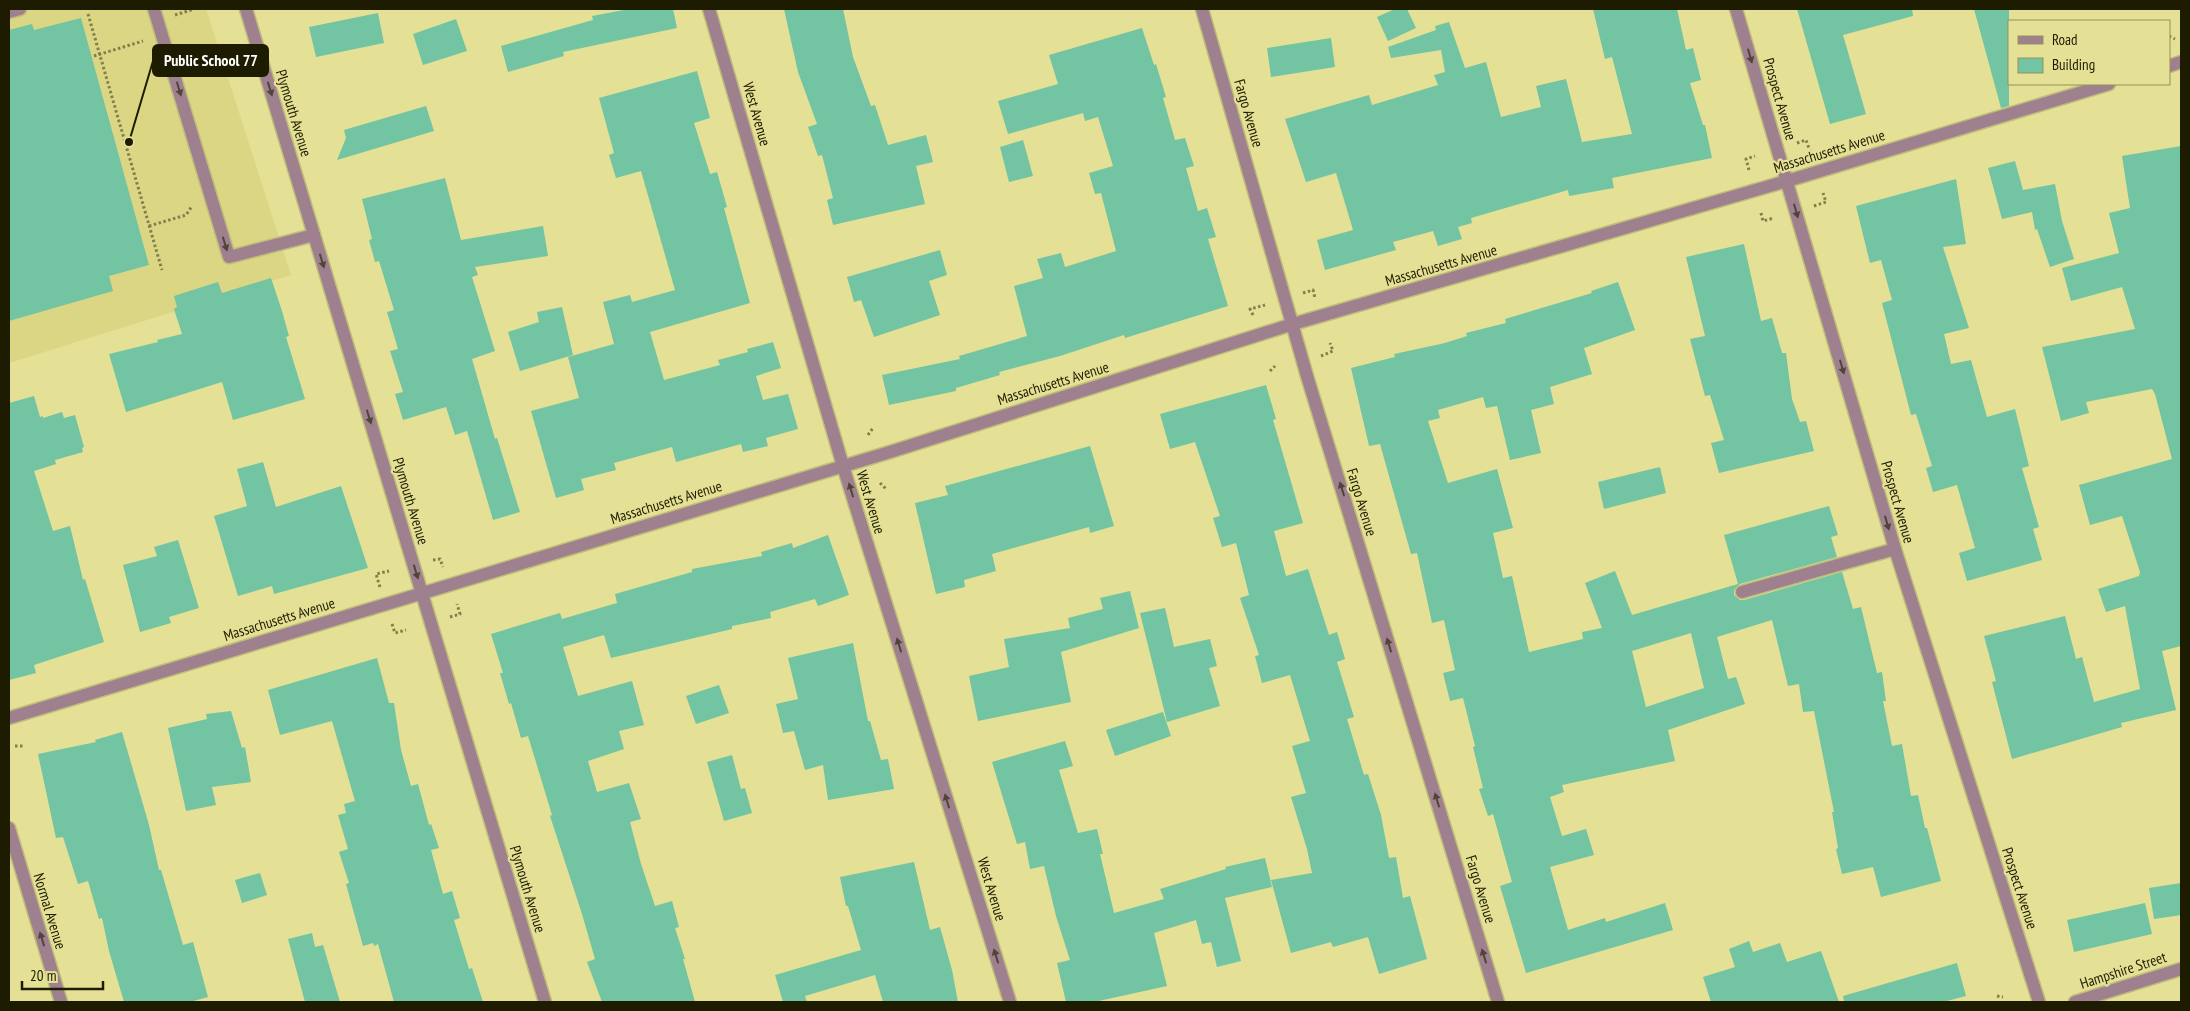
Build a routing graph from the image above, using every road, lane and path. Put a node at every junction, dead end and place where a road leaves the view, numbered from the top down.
1 (20, 9) edge
2 (154, 9) edge
3 (194, 9) edge
4 (246, 9) edge
5 (709, 9) edge
6 (1202, 9) edge
7 (1736, 9) edge
8 (9, 12) edge
9 (88, 14) dead end
10 (170, 16) dead end
11 (2170, 36) edge
12 (152, 38) dead end
13 (2175, 38) dead end
14 (100, 54) junction
15 (94, 56) dead end
16 (2106, 85) edge
17 (1793, 145) dead end
18 (1811, 154) dead end
19 (1755, 156) dead end
20 (1750, 171) dead end
21 (1787, 181) junction
22 (1823, 193) dead end
23 (1813, 206) dead end
24 (1761, 213) dead end
25 (186, 215) dead end
26 (1774, 218) dead end
27 (149, 226) junction
28 (314, 235) junction
29 (162, 270) dead end
30 (1313, 290) dead end
31 (1303, 293) dead end
32 (1265, 304) dead end
33 (1250, 309) dead end
34 (1293, 324) junction
35 (1330, 342) dead end
36 (1318, 357) dead end
37 (1276, 366) dead end
38 (1270, 371) dead end
39 (873, 428) dead end
40 (868, 435) dead end
41 (843, 466) junction
42 (880, 483) dead end
43 (886, 489) dead end
44 (1895, 549) junction
45 (440, 559) dead end
46 (443, 568) dead end
47 (389, 571) dead end
48 (381, 589) dead end
49 (1742, 592) dead end
50 (422, 593) junction
51 (457, 603) dead end
52 (449, 617) dead end
53 (392, 624) dead end
54 (406, 630) dead end
55 (9, 718) edge
56 (15, 746) dead end
57 (25, 746) dead end
58 (9, 828) edge
59 (2181, 969) edge
60 (1997, 996) dead end
61 (2003, 997) dead end
62 (61, 1002) edge
63 (545, 1002) edge
64 (1010, 1002) edge
65 (1498, 1002) edge
66 (2039, 1002) edge
67 (2075, 1002) edge

1 - 8 street
2 -> 28 street
3 - 10 path
4 -> 28 street, Plymouth Avenue
5 - 41 street, West Avenue
6 - 34 street, Fargo Avenue
7 -> 21 street, Prospect Avenue
9 - 14 path
11 - 13 path
12 - 14 path
14 - 15 path
14 - 27 path
16 - 21 street, Massachusetts Avenue
17 - 18 path
19 - 20 path
21 - 34 street, Massachusetts Avenue
21 -> 44 street, Prospect Avenue
22 - 23 path
24 - 26 path
25 - 27 path
27 - 29 path
28 -> 50 street, Plymouth Avenue
30 - 31 path
32 - 33 path
34 - 41 street, Massachusetts Avenue
65 -> 34 street, Fargo Avenue
35 - 36 path
37 - 38 path
39 - 40 path
41 - 50 street, Massachusetts Avenue
64 -> 41 street, West Avenue
42 - 43 path
44 - 49 street
44 - 66 street, Prospect Avenue
45 - 46 path
47 - 48 path
50 - 55 street, Massachusetts Avenue
50 - 63 street, Plymouth Avenue
51 - 52 path
53 - 54 path
56 - 57 path
62 -> 58 street, Normal Avenue
59 - 67 street, Hampshire Street
60 - 61 path

